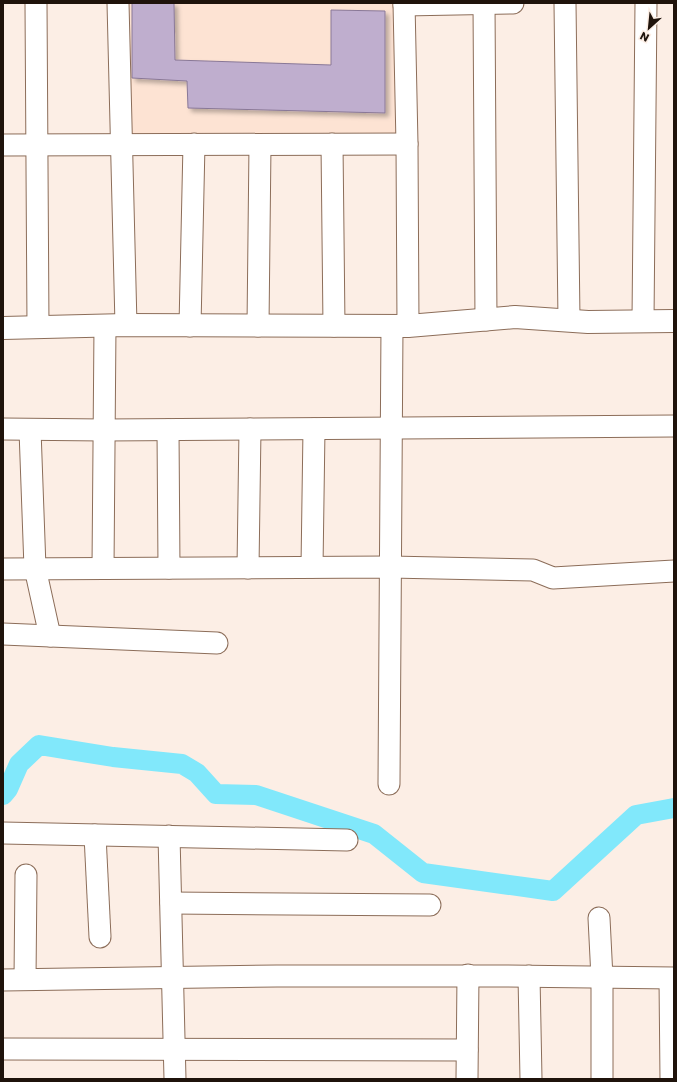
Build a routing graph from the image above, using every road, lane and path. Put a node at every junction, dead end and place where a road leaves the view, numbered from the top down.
1 (36, 3) edge
2 (118, 3) edge
3 (484, 3) edge
4 (513, 3) edge
5 (565, 3) edge
6 (646, 3) edge
7 (404, 4) edge
8 (121, 144) junction
9 (194, 144) junction
10 (260, 144) junction
11 (332, 144) junction
12 (407, 144) junction
13 (3, 145) edge
14 (37, 145) junction
15 (486, 320) junction
16 (568, 320) junction
17 (642, 321) junction
18 (674, 321) edge
19 (115, 326) junction
20 (190, 326) junction
21 (258, 326) junction
22 (334, 326) junction
23 (400, 326) junction
24 (38, 327) junction
25 (3, 328) edge
26 (674, 426) edge
27 (314, 428) junction
28 (391, 428) junction
29 (3, 429) edge
30 (250, 429) junction
31 (30, 430) junction
32 (104, 430) junction
33 (168, 430) junction
34 (390, 567) junction
35 (35, 568) junction
36 (103, 568) junction
37 (169, 568) junction
38 (248, 568) junction
39 (312, 568) junction
40 (3, 569) edge
41 (674, 571) edge
42 (3, 634) edge
43 (50, 636) junction
44 (217, 643) dead end
45 (389, 784) dead end
46 (3, 833) edge
47 (95, 835) junction
48 (169, 836) junction
49 (347, 840) dead end
50 (26, 875) dead end
51 (171, 903) junction
52 (430, 904) dead end
53 (599, 918) dead end
54 (100, 937) dead end
55 (468, 976) junction
56 (529, 976) junction
57 (174, 977) junction
58 (602, 978) junction
59 (25, 979) junction
60 (672, 979) edge
61 (3, 980) edge
62 (3, 1049) edge
63 (174, 1050) junction
64 (467, 1050) junction
65 (175, 1079) edge
66 (467, 1079) edge
67 (531, 1079) edge
68 (602, 1079) edge
69 (671, 1079) edge

1 - 14 street
2 - 8 street
3 - 4 street
3 - 7 street
3 - 15 street
5 - 16 street
6 - 17 street
7 - 12 street
8 - 9 street
8 - 14 street
8 - 19 street
9 - 10 street
9 - 20 street
10 - 11 street
10 - 21 street
11 - 12 street
11 - 22 street
12 - 23 street
13 - 14 street
14 - 24 street
15 - 16 street
15 - 23 street
16 - 17 street
17 - 18 street
19 - 20 street
19 - 24 street
19 - 32 street
20 - 21 street
21 - 22 street
22 - 23 street
23 - 28 street
24 - 25 street
26 - 28 street
27 - 28 street
27 - 30 street
27 - 39 street
28 - 34 street
29 - 31 street
30 - 33 street
30 - 38 street
31 - 32 street
31 - 35 street
32 - 33 street
32 - 36 street
33 - 37 street
34 - 39 street
34 - 41 street
34 - 45 street
35 - 36 street
35 - 40 street
35 - 43 street
36 - 37 street
37 - 38 street
38 - 39 street
42 - 43 street
43 - 44 street
46 - 47 street
47 - 48 street
47 - 54 street
48 - 49 street
48 - 51 street
50 - 59 street
51 - 52 street
51 - 57 street
53 - 58 street
55 - 56 street
55 - 57 street
55 - 64 street
56 - 58 street
56 - 67 street
57 - 59 street
57 - 63 street
58 - 60 street
58 - 68 street
59 - 61 street
60 - 69 street
62 - 63 street
63 - 64 street
63 - 65 street
64 - 66 street

